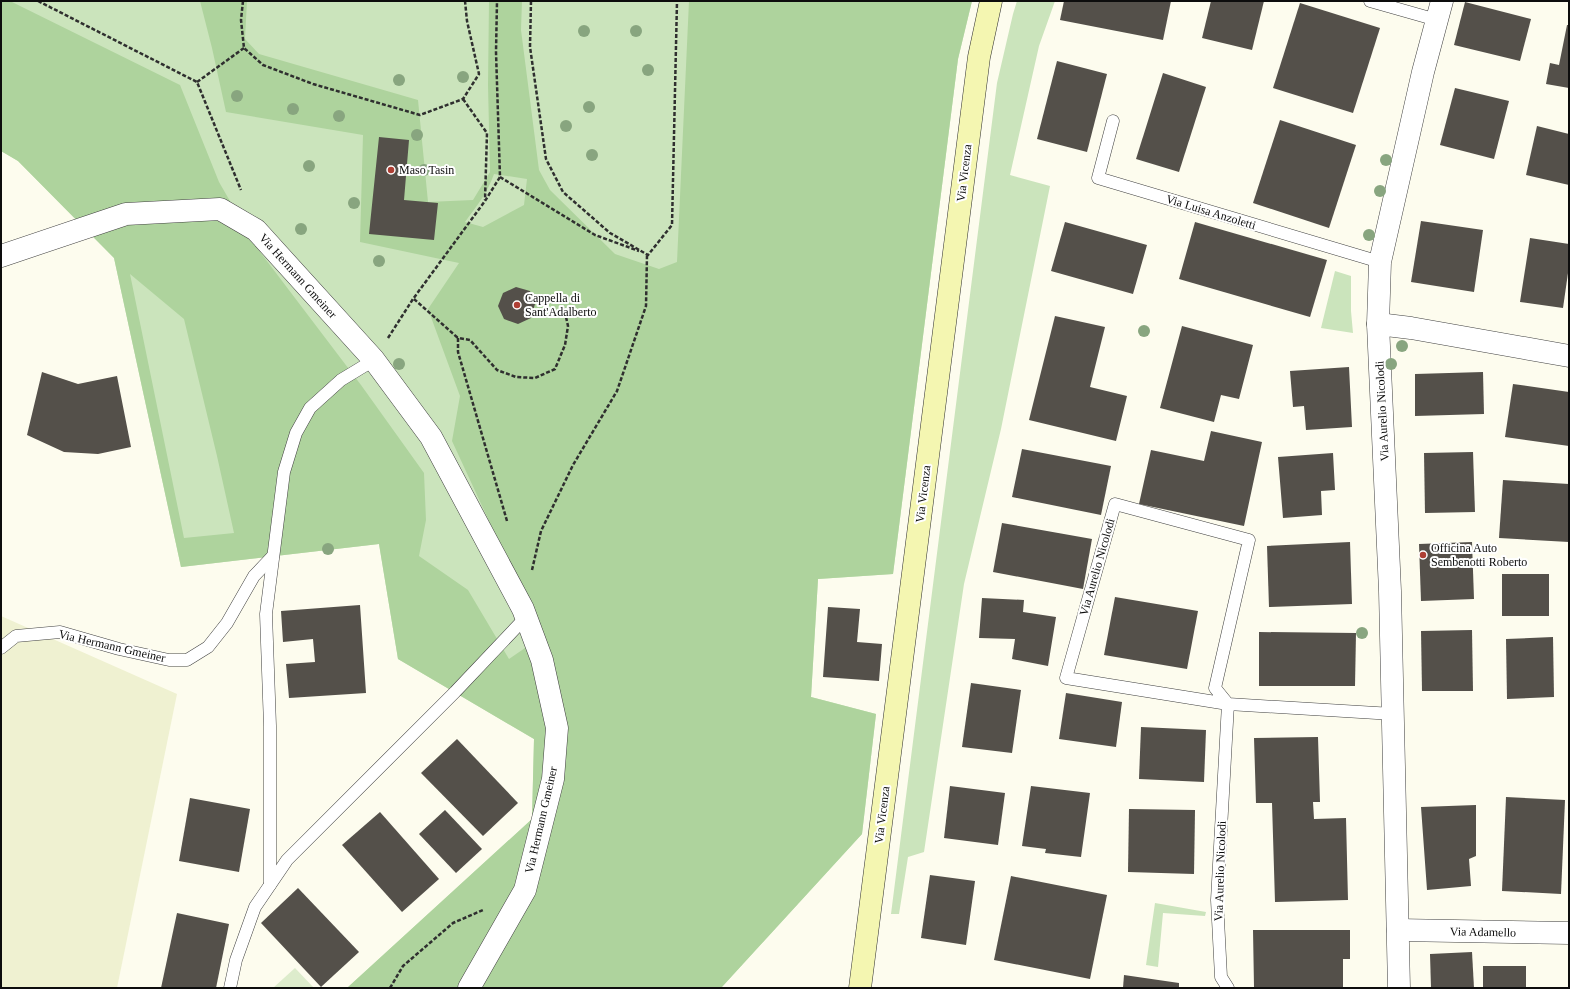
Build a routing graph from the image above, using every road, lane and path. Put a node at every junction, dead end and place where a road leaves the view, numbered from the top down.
1 (38, 1) edge
2 (242, 1) edge
3 (465, 1) edge
4 (497, 1) edge
5 (532, 1) edge
6 (677, 1) edge
7 (991, 1) edge
8 (1370, 1) edge
9 (1439, 11) edge
10 (244, 48) junction
11 (197, 82) junction
12 (463, 99) junction
13 (1113, 121) dead end
14 (500, 177) junction
15 (242, 193) dead end
16 (485, 201) junction
17 (648, 255) junction
18 (1, 256) edge
19 (1380, 262) junction
20 (413, 299) junction
21 (564, 308) dead end
22 (1378, 324) junction
23 (458, 338) junction
24 (1569, 356) edge
25 (374, 360) junction
26 (508, 523) dead end
27 (273, 556) junction
28 (524, 613) junction
29 (1, 648) edge
30 (1228, 704) junction
31 (1393, 714) junction
32 (270, 885) junction
33 (489, 907) dead end
34 (1398, 930) junction
35 (1569, 933) edge
36 (230, 988) edge
37 (390, 988) edge
38 (469, 988) edge
39 (860, 988) edge
40 (1228, 988) edge
41 (1399, 988) edge

1 - 11 path
2 - 10 path
3 - 12 path
4 - 14 path
5 - 17 path
6 - 17 path
7 - 39 main road, Via Vicenza
8 - 9 lane
9 - 19 street
10 - 11 path
10 - 12 path
11 - 15 path
12 - 16 path
13 - 19 lane, Via Luisa Anzoletti
14 - 16 path
14 - 17 path
16 - 20 path
17 - 28 path
18 - 25 street, Via Hermann Gmeiner
19 - 22 street
20 - 23 path
20 - 25 path
21 - 23 path
22 - 24 street
22 - 31 street, Via Aurelio Nicolodi
23 - 26 path
25 - 27 lane
25 - 28 street, Via Hermann Gmeiner
27 - 29 lane, Via Hermann Gmeiner
27 - 32 lane
28 - 32 lane
28 - 38 street, Via Hermann Gmeiner
30 - 30 lane, Via Aurelio Nicolodi
30 - 31 lane, Via Aurelio Nicolodi
30 - 40 lane, Via Aurelio Nicolodi
31 - 34 street, Via Aurelio Nicolodi
32 - 36 lane
33 - 37 path
34 - 35 street, Via Adamello
34 - 41 street, Via Aurelio Nicolodi

